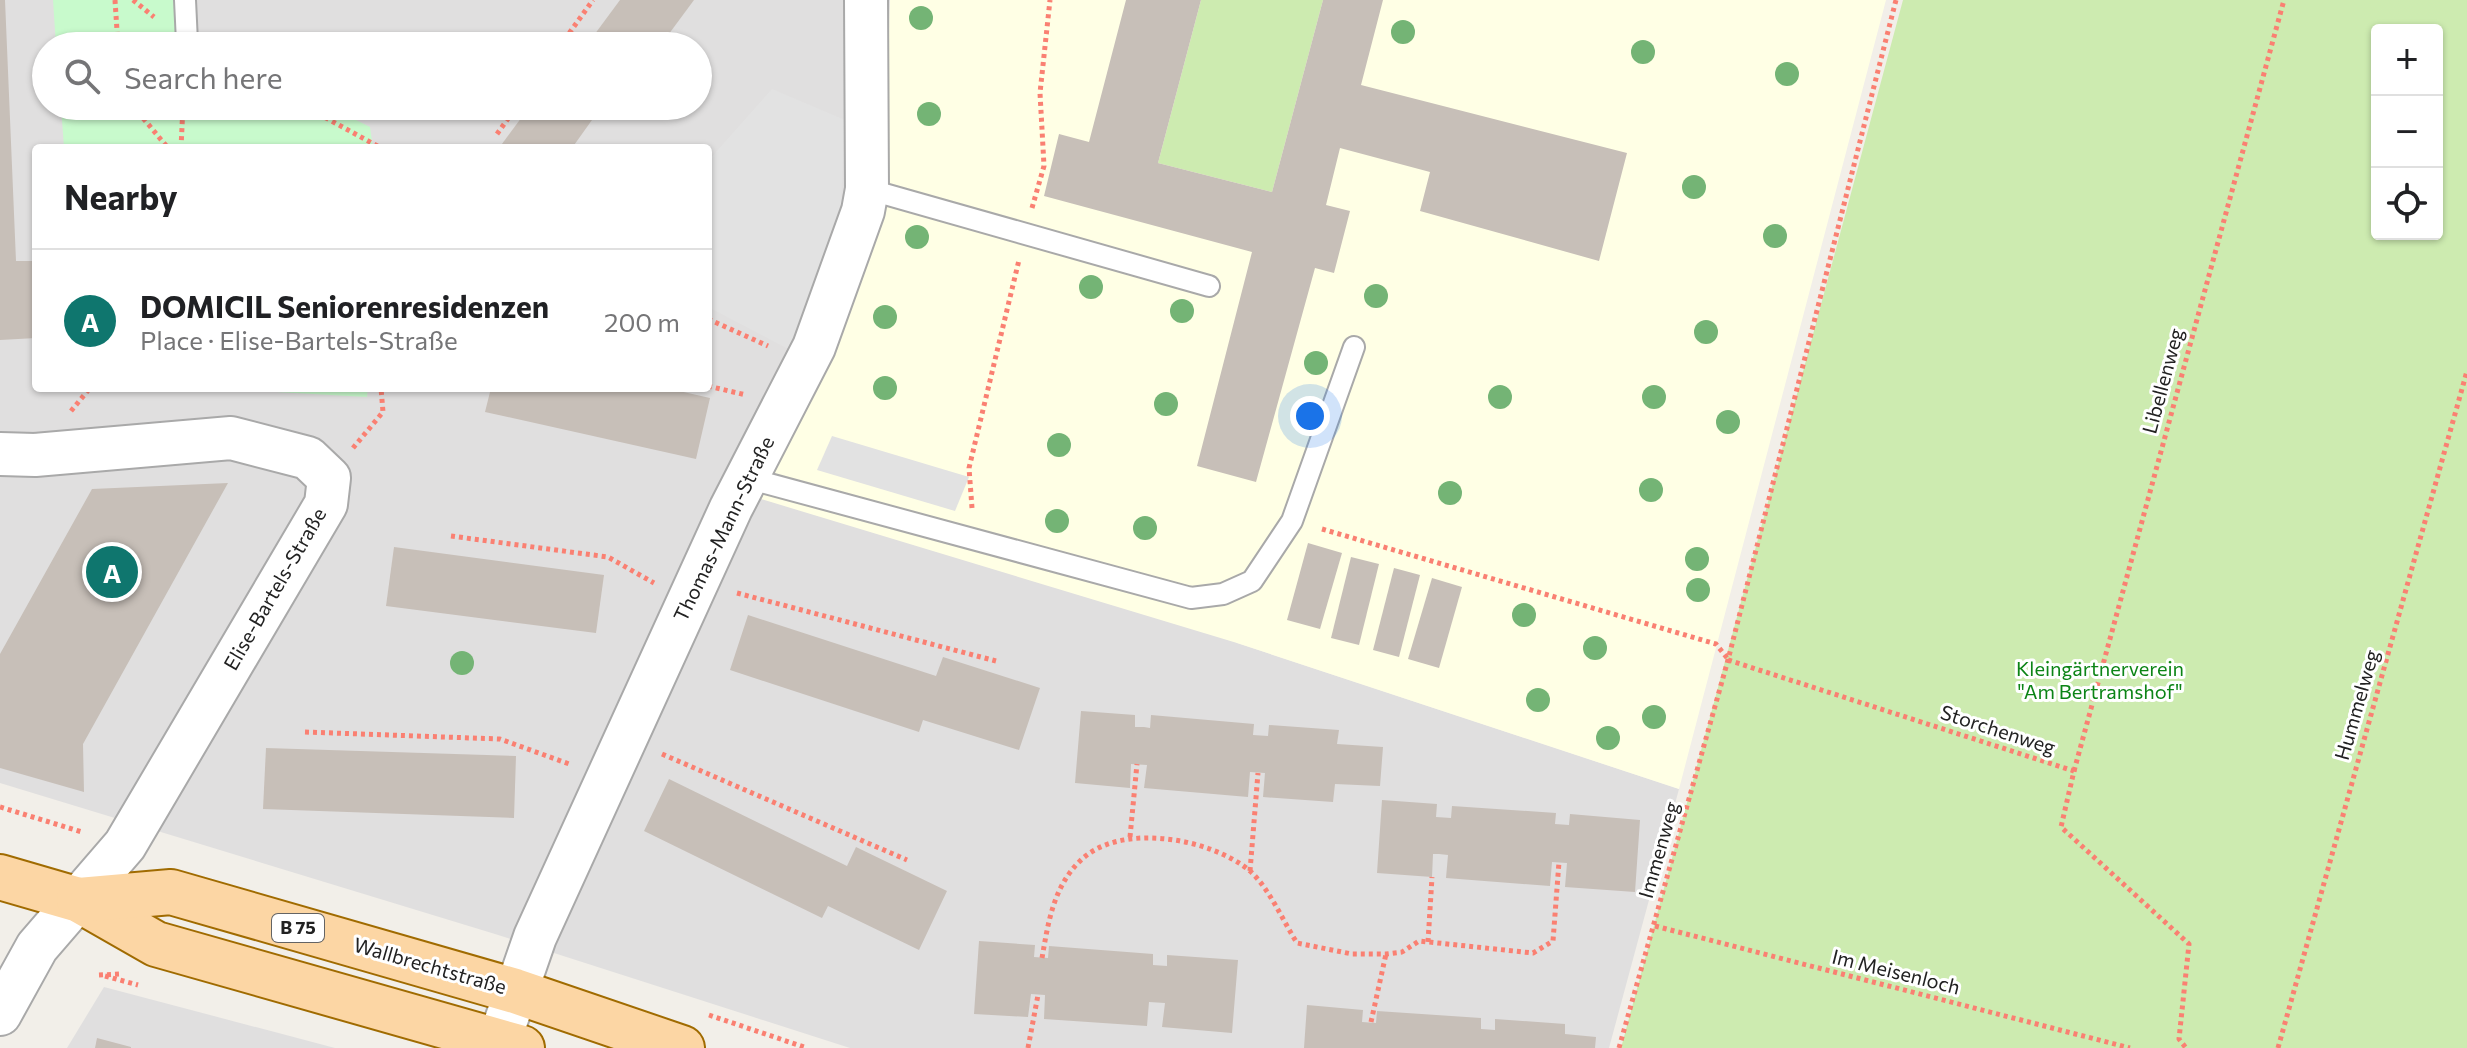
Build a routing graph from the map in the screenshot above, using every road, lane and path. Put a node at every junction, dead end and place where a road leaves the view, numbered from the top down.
1 (115, 0) edge
2 (185, 0) edge
3 (593, 0) edge
4 (866, 0) edge
5 (1050, 0) edge
6 (1896, 0) edge
7 (2284, 0) edge
8 (117, 32) edge
9 (187, 32) edge
10 (570, 32) edge
11 (145, 120) edge
12 (182, 120) edge
13 (330, 120) edge
14 (507, 120) edge
15 (497, 134) dead end
16 (165, 144) edge
17 (181, 144) edge
18 (374, 144) edge
19 (867, 189) junction
20 (1025, 234) junction
21 (1209, 286) dead end
22 (712, 321) edge
23 (1354, 347) dead end
24 (805, 364) junction
25 (2467, 371) edge
26 (381, 392) edge
27 (0, 454) edge
28 (329, 478) junction
29 (747, 478) junction
30 (1292, 521) junction
31 (451, 536) dead end
32 (974, 537) junction
33 (692, 592) junction
34 (1728, 660) junction
35 (996, 661) dead end
36 (305, 732) dead end
37 (626, 739) junction
38 (1137, 764) dead end
39 (2074, 771) junction
40 (1258, 773) dead end
41 (608, 777) junction
42 (1130, 837) junction
43 (907, 860) dead end
44 (1559, 862) dead end
45 (1250, 872) junction
46 (0, 877) edge
47 (1432, 877) dead end
48 (79, 900) junction
49 (1655, 926) junction
50 (1428, 942) junction
51 (1386, 954) junction
52 (1042, 958) dead end
53 (99, 975) dead end
54 (144, 986) dead end
55 (515, 991) junction
56 (1038, 995) dead end
57 (0, 1014) edge
58 (1371, 1022) dead end
59 (2179, 1039) junction
60 (511, 1044) edge
61 (682, 1048) edge
62 (1028, 1048) edge
63 (1619, 1048) edge
64 (2130, 1048) edge
65 (2172, 1048) edge
66 (2186, 1048) edge
67 (2278, 1048) edge

1 - 8 path
2 - 9 lane
3 - 10 path
4 - 19 street, Thomas-Mann-Straße
5 - 20 path
6 - 34 path, Immenweg
7 - 39 path, Libellenweg
11 - 16 path
12 - 17 path
13 - 18 path
14 - 15 path
19 - 20 lane
19 - 24 street, Thomas-Mann-Straße
20 - 21 lane
20 - 32 path
22 - 24 path
23 - 30 lane
24 - 29 street, Thomas-Mann-Straße
25 - 67 path, Hummelweg
26 - 28 path
27 - 28 street
28 - 48 street, Elise-Bartels-Straße
29 - 32 lane
29 - 33 street, Thomas-Mann-Straße
30 - 32 lane
30 - 34 path, Storchenweg
31 - 33 path
33 - 35 path
33 - 37 street, Thomas-Mann-Straße
34 - 39 path, Storchenweg
34 - 49 path, Immenweg
36 - 41 path
37 - 41 street, Thomas-Mann-Straße
37 - 43 path
38 - 42 path
39 - 59 path, Storchenweg
40 - 45 path
41 - 55 street, Thomas-Mann-Straße
42 - 45 path
42 - 52 path
44 - 50 path
45 - 51 path
46 - 48 main road, Wallbrechtstraße / B 75
47 - 50 path
48 - 55 main road, Wallbrechtstraße / B 75
48 - 57 street, Elise-Bartels-Straße
48 - 60 main road, Wallbrechtstraße / B 75
49 - 63 path, Immenweg
49 - 64 path, Im Meisenloch
50 - 51 path
51 - 58 path
53 - 54 path
55 - 60 street, Thomas-Mann-Straße
55 - 61 main road, Wallbrechtstraße / B 75
56 - 62 path
59 - 65 path
59 - 66 path

